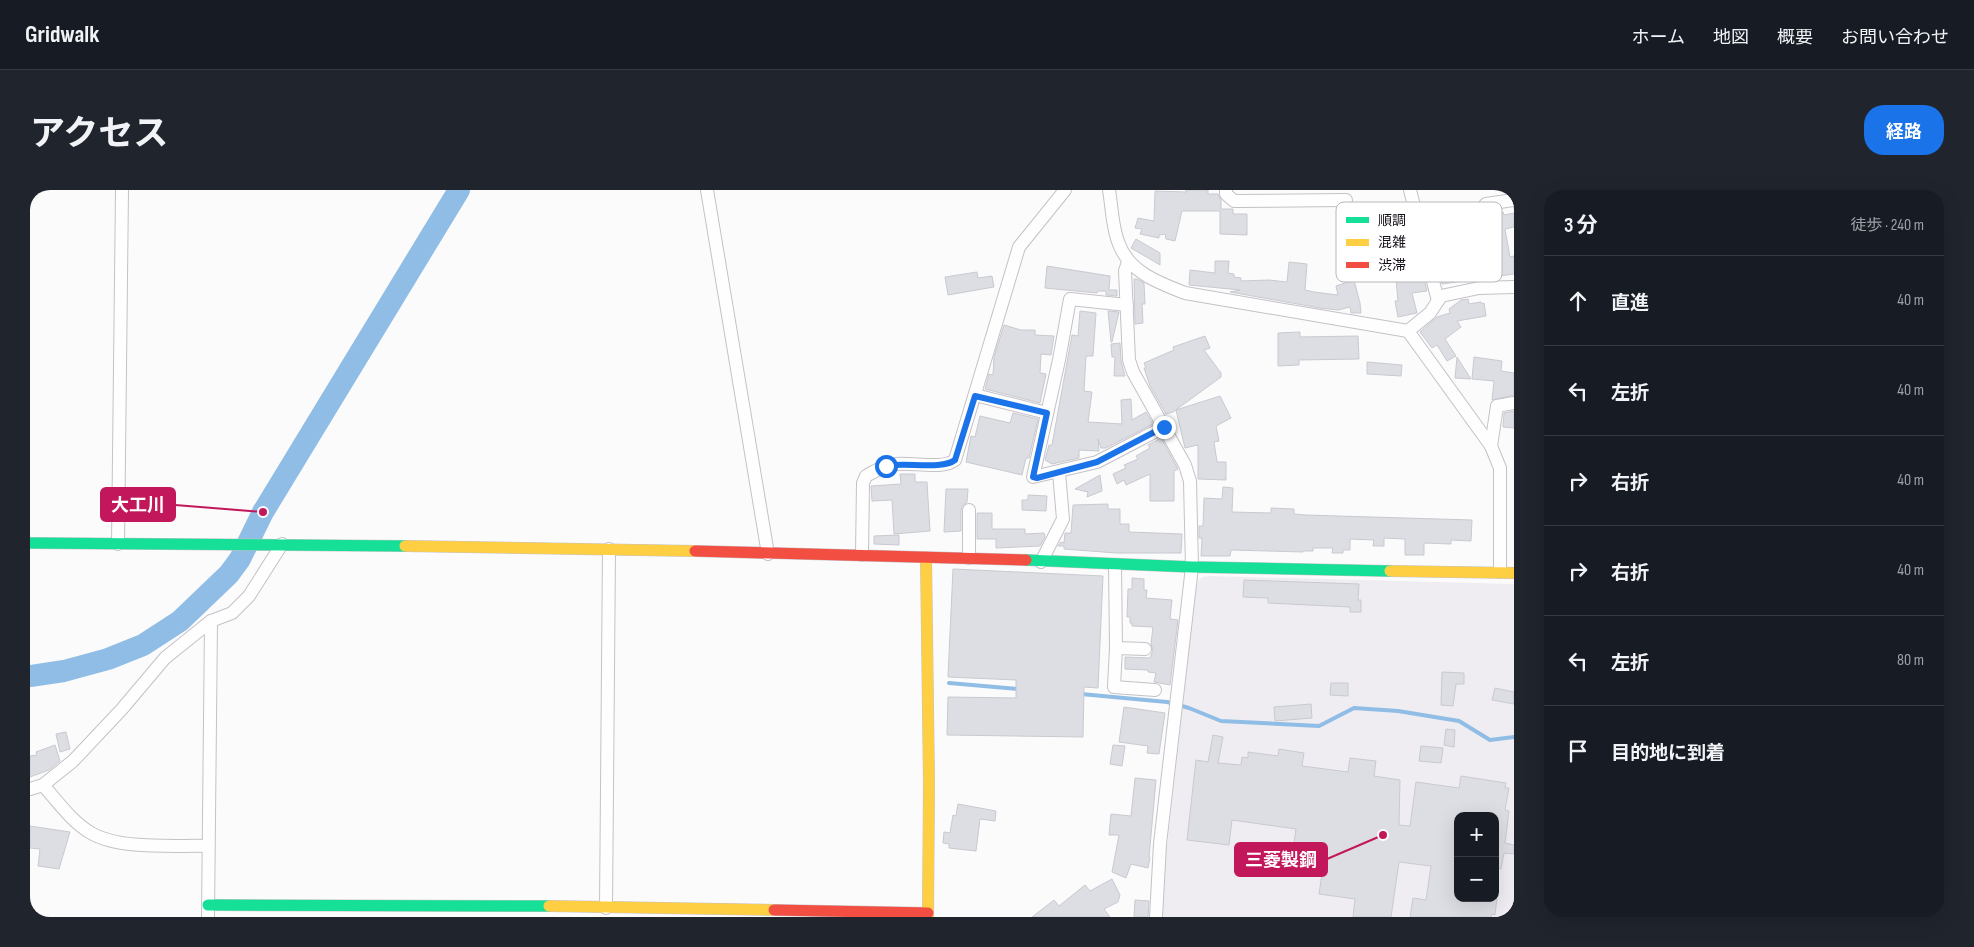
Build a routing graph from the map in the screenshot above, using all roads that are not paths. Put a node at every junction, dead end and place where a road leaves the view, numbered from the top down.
1 (122, 190) edge
2 (707, 190) edge
3 (1065, 190) edge
4 (1109, 190) edge
5 (1226, 190) edge
6 (1346, 200) dead end
7 (1514, 200) edge
8 (1500, 202) edge
9 (1128, 262) junction
10 (1433, 282) edge
11 (1514, 287) edge
12 (1438, 301) junction
13 (1126, 305) junction
14 (1408, 331) junction
15 (975, 396) junction
16 (1514, 402) edge
17 (1047, 413) junction
18 (1164, 427) junction
19 (1491, 446) junction
20 (1059, 472) junction
21 (969, 510) dead end
22 (30, 543) edge
23 (118, 544) junction
24 (282, 544) junction
25 (609, 550) junction
26 (768, 554) junction
27 (862, 555) junction
28 (926, 557) junction
29 (969, 558) junction
30 (1041, 562) junction
31 (1115, 565) junction
32 (1192, 568) junction
33 (1500, 572) junction
34 (1514, 573) edge
35 (211, 621) junction
36 (1116, 648) junction
37 (1145, 649) dead end
38 (1155, 690) dead end
39 (43, 785) junction
40 (30, 789) edge
41 (208, 846) junction
42 (532, 906) junction
43 (606, 908) junction
44 (208, 911) edge
45 (928, 915) edge
46 (523, 917) edge
47 (1156, 917) edge

1 - 23 street
2 - 26 street
3 - 15 street
4 - 9 street
5 - 6 street
7 - 8 street
9 - 13 street
9 - 14 street
10 - 12 street
11 - 12 street
12 - 14 street
13 - 17 street
13 - 18 street
14 - 19 street
15 - 17 street
15 - 27 street
16 - 19 street
17 - 20 street
18 - 20 street
18 - 32 street
19 - 33 street
20 - 30 street
21 - 29 street
22 - 23 street
23 - 24 street
24 - 25 street
24 - 35 street
25 - 26 street
25 - 43 street
26 - 27 street
27 - 28 street
28 - 29 street
28 - 45 street
29 - 30 street
30 - 31 street
31 - 32 street
31 - 36 street
32 - 33 street
32 - 47 street
33 - 34 street
35 - 39 street
35 - 41 street
36 - 37 street
36 - 38 street
39 - 40 street
39 - 41 street
41 - 44 street
42 - 43 street
42 - 44 street
42 - 46 street
43 - 45 street

